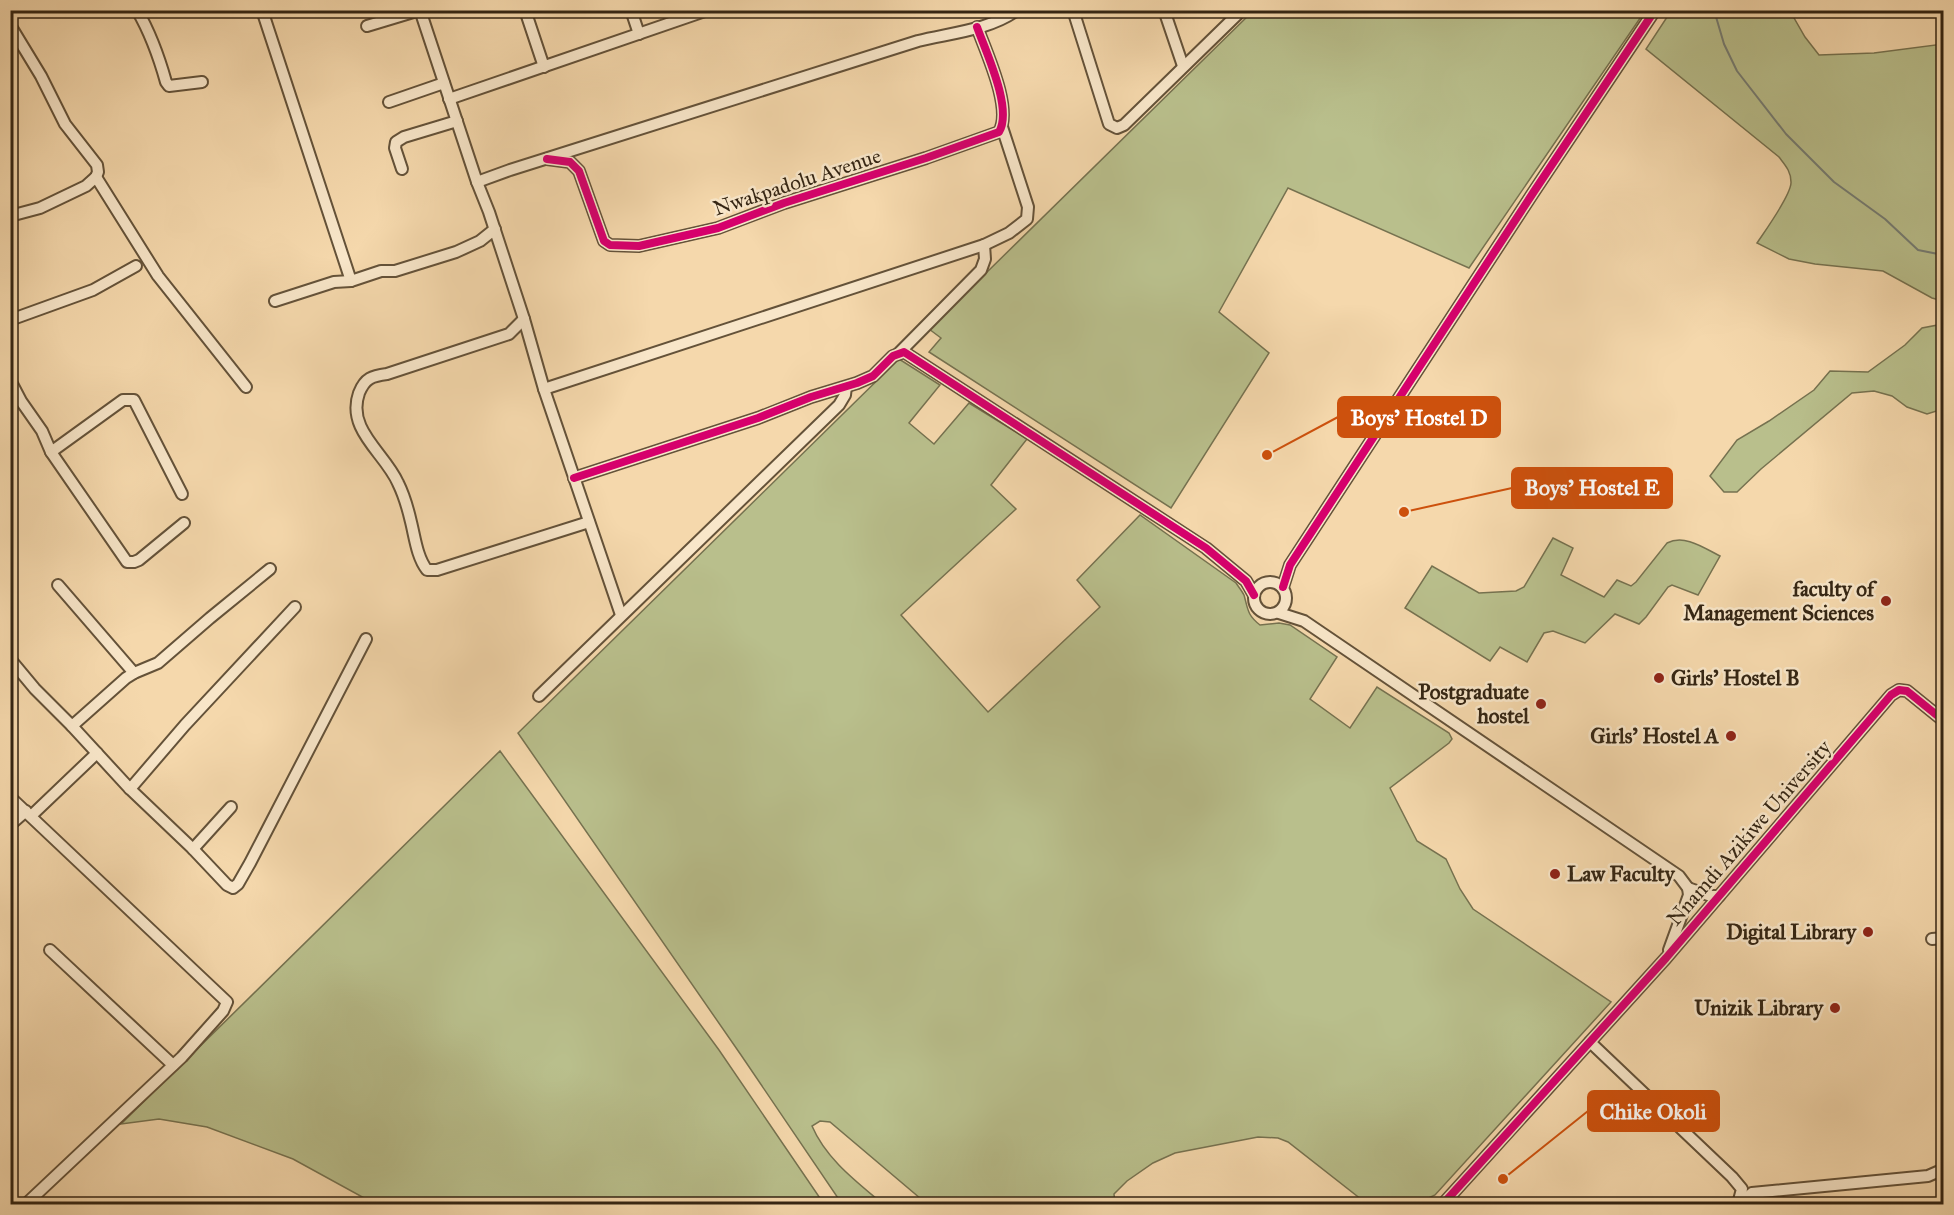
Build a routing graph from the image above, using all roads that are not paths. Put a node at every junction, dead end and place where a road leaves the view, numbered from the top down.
1 (137, 10) edge
2 (262, 10) edge
3 (420, 10) edge
4 (525, 10) edge
5 (631, 10) edge
6 (708, 10) edge
7 (1017, 10) edge
8 (1073, 10) edge
9 (1164, 10) edge
10 (1242, 10) edge
11 (1655, 10) edge
12 (10, 25) edge
13 (367, 27) dead end
14 (977, 27) junction
15 (639, 34) junction
16 (1183, 66) junction
17 (544, 67) junction
18 (202, 82) dead end
19 (444, 83) junction
20 (449, 99) junction
21 (389, 102) dead end
22 (457, 121) junction
23 (1002, 127) junction
24 (547, 159) junction
25 (402, 169) dead end
26 (96, 177) junction
27 (477, 182) junction
28 (10, 216) edge
29 (495, 229) junction
30 (984, 245) junction
31 (136, 266) dead end
32 (351, 281) junction
33 (275, 301) dead end
34 (524, 319) junction
35 (10, 320) edge
36 (898, 354) junction
37 (10, 380) edge
38 (246, 387) dead end
39 (846, 387) junction
40 (544, 389) junction
41 (51, 452) junction
42 (574, 478) junction
43 (182, 494) dead end
44 (589, 522) junction
45 (184, 523) dead end
46 (1290, 565) junction
47 (270, 569) dead end
48 (1246, 581) junction
49 (1266, 582) junction
50 (58, 585) dead end
51 (1283, 587) junction
52 (1254, 595) junction
53 (1287, 601) junction
54 (294, 607) dead end
55 (1279, 613) junction
56 (621, 615) junction
57 (1304, 621) junction
58 (366, 639) dead end
59 (10, 660) edge
60 (134, 673) junction
61 (539, 696) dead end
62 (1944, 721) edge
63 (72, 726) junction
64 (97, 753) junction
65 (130, 789) junction
66 (10, 797) edge
67 (231, 807) dead end
68 (28, 813) junction
69 (10, 825) edge
70 (193, 849) junction
71 (1688, 888) junction
72 (1719, 896) junction
73 (50, 950) dead end
74 (1666, 958) junction
75 (1590, 1042) junction
76 (173, 1065) junction
77 (1944, 1169) edge
78 (1747, 1191) junction
79 (26, 1204) edge
80 (1443, 1204) edge
81 (1739, 1204) edge

1 - 18 street
2 - 32 street
3 - 13 street
3 - 19 street
4 - 17 street
5 - 15 street
6 - 15 street
7 - 14 street
8 - 16 street
9 - 16 street
10 - 16 street
11 - 46 street
12 - 26 street
14 - 23 street
14 - 24 street
15 - 17 street
17 - 20 street
19 - 20 street
19 - 21 street
20 - 22 street
22 - 25 street
22 - 27 street
23 - 24 street, Nwakpadolu Avenue
23 - 30 street
24 - 27 street
26 - 28 street
26 - 38 street
27 - 29 street
29 - 32 street
29 - 34 street
30 - 36 street
30 - 40 street
31 - 35 street
32 - 33 street
34 - 40 street
34 - 44 street
36 - 39 street
36 - 48 street
37 - 41 street
39 - 42 street
39 - 56 street
40 - 42 street
41 - 43 street
41 - 45 street
42 - 44 street
44 - 56 street
46 - 49 street
46 - 51 street
47 - 60 street
48 - 49 street
48 - 52 street
49 - 51 street
49 - 52 street
50 - 60 street
51 - 53 street
52 - 55 street
53 - 55 street
53 - 57 street
54 - 65 street
55 - 57 street
56 - 61 street
57 - 71 street
58 - 70 street
59 - 63 street
60 - 63 street
62 - 72 street, Nnamdi Azikiwe University
63 - 64 street
64 - 65 street
64 - 68 street
65 - 70 street
66 - 68 street
67 - 70 street
68 - 69 street
68 - 76 street
71 - 72 street
71 - 74 street
72 - 74 street, Nnamdi Azikiwe University
73 - 76 street
74 - 75 street, Nnamdi Azikiwe University
75 - 78 street
75 - 80 street, Nnamdi Azikiwe University
76 - 79 street
77 - 78 street
78 - 81 street

